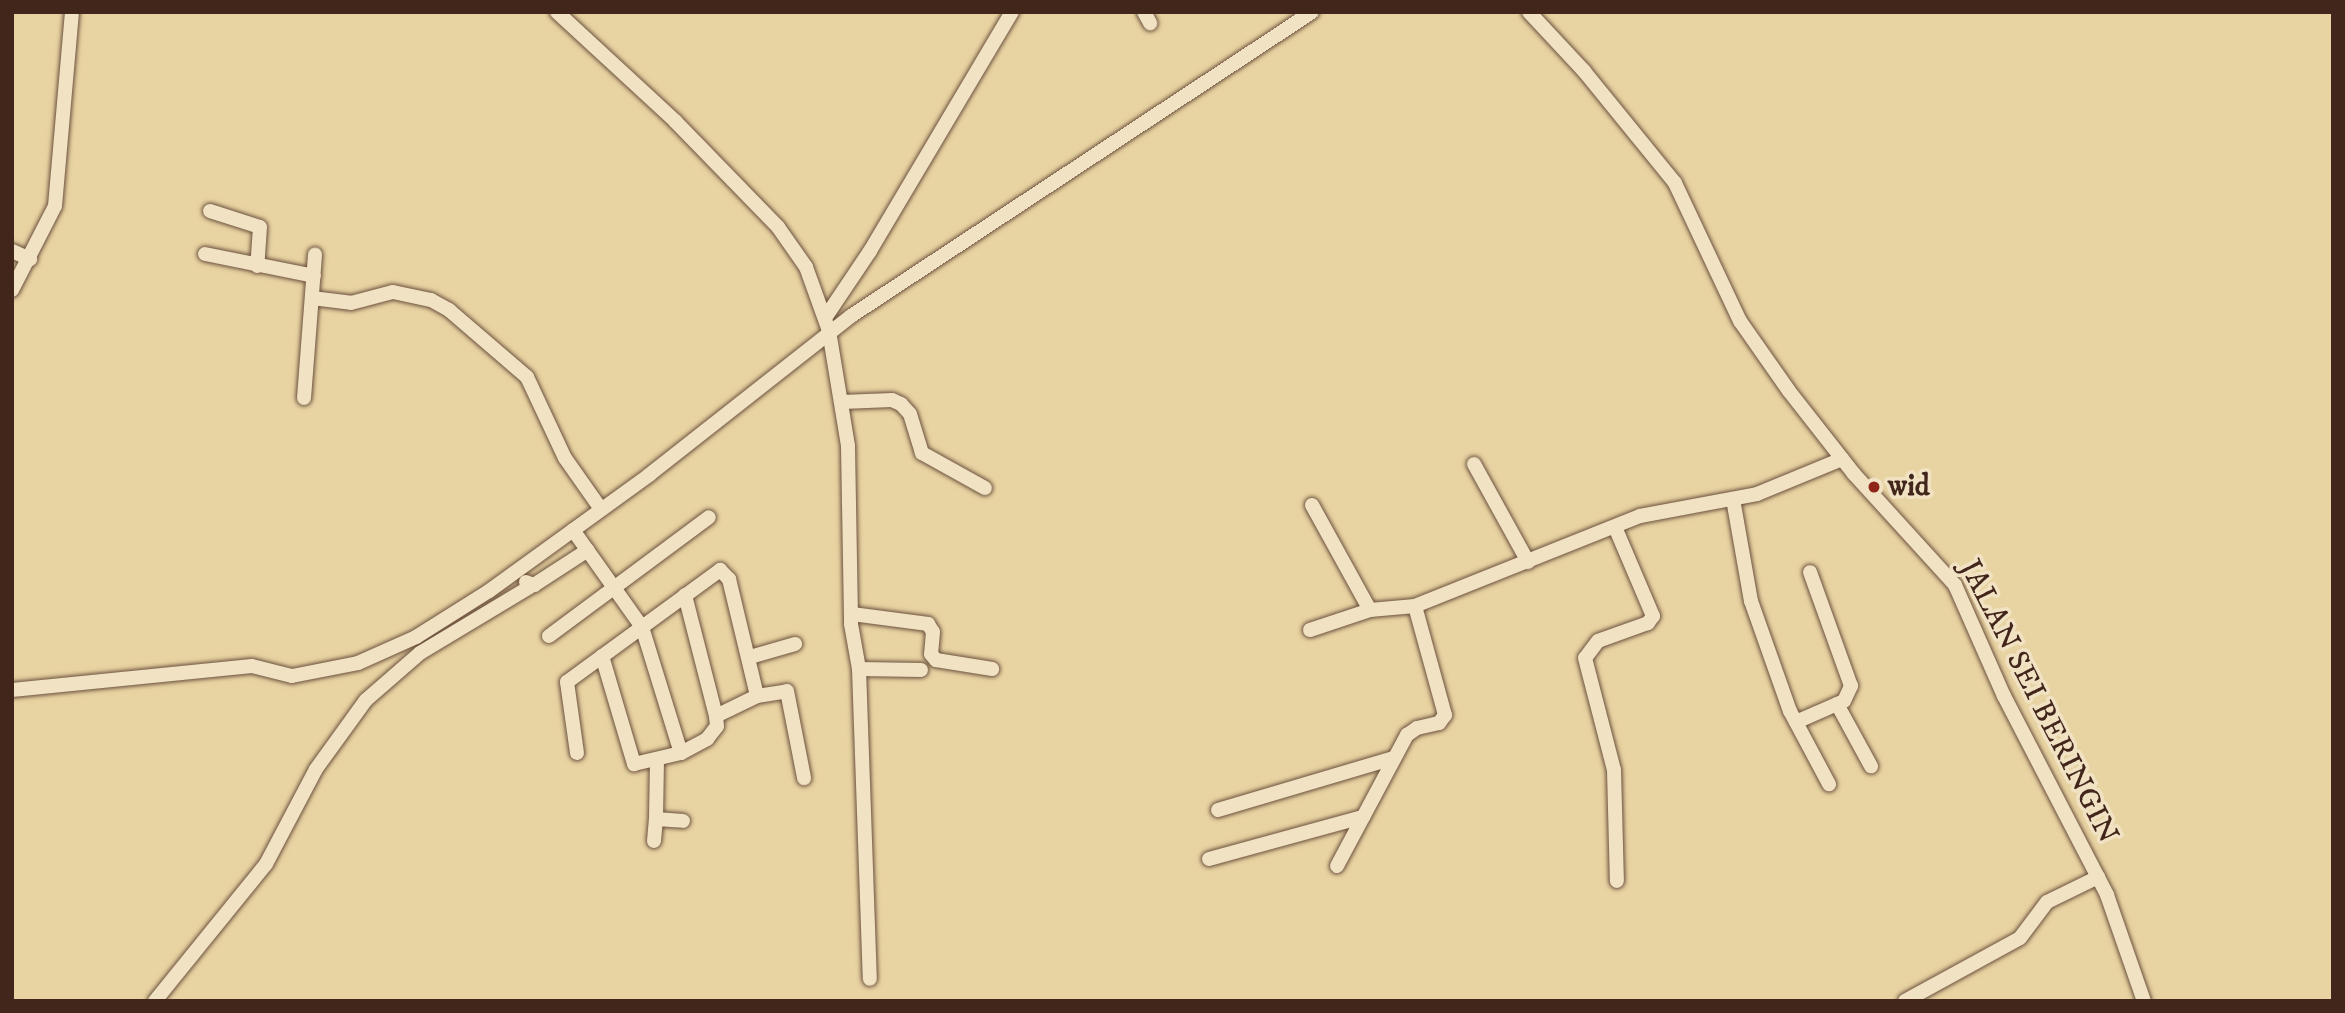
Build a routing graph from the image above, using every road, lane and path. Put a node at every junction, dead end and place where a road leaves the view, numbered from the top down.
1 (72, 12) edge
2 (557, 12) edge
3 (1012, 12) edge
4 (1312, 12) edge
5 (1529, 12) edge
6 (210, 211) dead end
7 (12, 251) edge
8 (205, 254) dead end
9 (315, 254) dead end
10 (30, 260) junction
11 (257, 266) junction
12 (314, 276) junction
13 (12, 290) edge
14 (312, 298) junction
15 (827, 325) junction
16 (304, 398) dead end
17 (842, 402) junction
18 (1842, 459) junction
19 (1474, 464) dead end
20 (985, 488) dead end
21 (1733, 499) junction
22 (1312, 505) dead end
23 (601, 509) junction
24 (709, 517) dead end
25 (1615, 527) junction
26 (573, 530) junction
27 (588, 550) junction
28 (1528, 562) junction
29 (519, 570) junction
30 (1810, 572) dead end
31 (530, 587) junction
32 (615, 587) junction
33 (685, 595) junction
34 (1415, 606) junction
35 (1370, 610) junction
36 (852, 614) junction
37 (642, 627) junction
38 (1310, 630) dead end
39 (550, 636) dead end
40 (795, 644) dead end
41 (603, 656) junction
42 (750, 657) junction
43 (859, 669) junction
44 (992, 669) dead end
45 (921, 670) dead end
46 (12, 690) edge
47 (757, 696) junction
48 (1837, 704) junction
49 (716, 716) junction
50 (1796, 722) junction
51 (577, 753) dead end
52 (681, 753) junction
53 (1394, 758) junction
54 (657, 761) junction
55 (1871, 766) dead end
56 (804, 778) dead end
57 (1829, 784) dead end
58 (1218, 810) dead end
59 (1363, 817) junction
60 (656, 819) junction
61 (682, 821) dead end
62 (654, 841) dead end
63 (1209, 859) dead end
64 (1337, 866) dead end
65 (2098, 877) junction
66 (1618, 881) dead end
67 (870, 979) dead end
68 (155, 1001) edge
69 (1905, 1001) edge
70 (2144, 1001) edge

1 - 10 street
2 - 15 street
3 - 15 street
4 - 15 street
5 - 18 street, JALAN SEI BERINGIN
6 - 11 street
7 - 10 street
8 - 11 street
9 - 12 street
10 - 13 street
11 - 12 street
12 - 14 street
14 - 16 street
14 - 23 street
15 - 17 street
15 - 23 street
17 - 20 street
17 - 36 street
18 - 21 street
18 - 65 street, JALAN SEI BERINGIN
19 - 28 street
21 - 25 street
21 - 50 street
22 - 35 street
23 - 26 street
24 - 32 street
25 - 28 street
25 - 66 street
26 - 27 street
26 - 29 street
27 - 31 street
27 - 32 street
28 - 34 street
29 - 31 street
29 - 46 street
30 - 48 street
31 - 68 street
32 - 37 street
32 - 39 street
33 - 37 street
33 - 42 street
33 - 49 street
34 - 35 street
34 - 53 street
35 - 38 street
36 - 43 street
36 - 44 street
37 - 41 street
37 - 52 street
40 - 42 street
41 - 51 street
41 - 54 street
42 - 47 street
43 - 45 street
43 - 67 street
47 - 49 street
47 - 56 street
48 - 50 street
48 - 55 street
49 - 52 street
50 - 57 street
52 - 54 street
53 - 58 street
53 - 59 street
54 - 60 street
59 - 63 street
59 - 64 street
60 - 61 street
60 - 62 street
65 - 69 street
65 - 70 street, JALAN SEI BERINGIN

